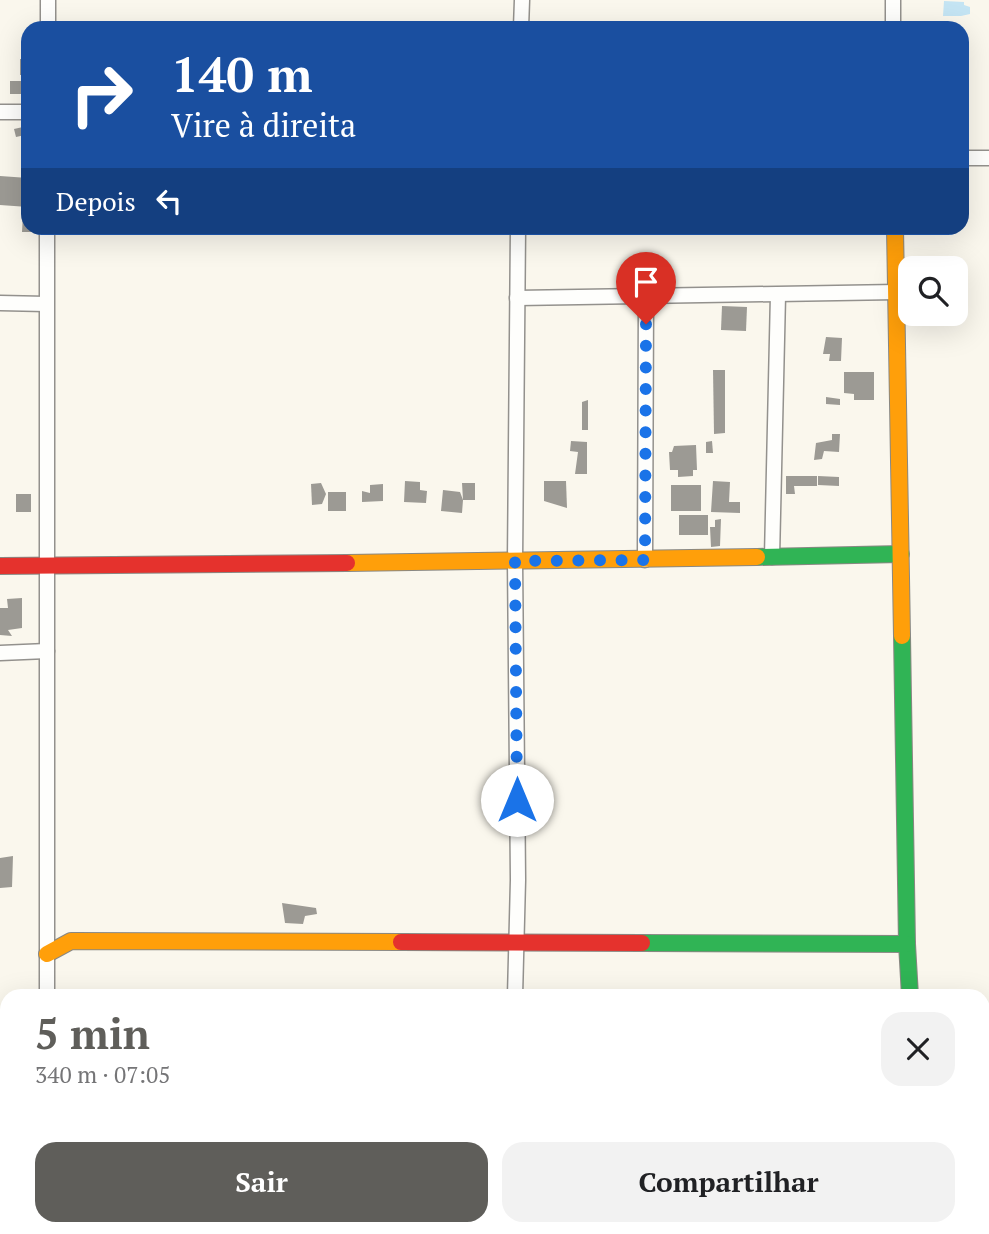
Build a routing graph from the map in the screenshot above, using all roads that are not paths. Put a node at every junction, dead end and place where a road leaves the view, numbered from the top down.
1 (48, 0) edge
2 (522, 0) edge
3 (893, 0) edge
4 (48, 21) edge
5 (521, 21) edge
6 (893, 21) edge
7 (0, 112) edge
8 (21, 112) edge
9 (969, 158) edge
10 (989, 158) edge
11 (47, 235) edge
12 (518, 235) edge
13 (895, 235) edge
14 (897, 292) junction
15 (778, 295) junction
16 (646, 297) junction
17 (517, 298) junction
18 (0, 303) edge
19 (46, 304) junction
20 (901, 554) junction
21 (772, 557) junction
22 (645, 560) junction
23 (515, 561) junction
24 (0, 566) edge
25 (46, 566) junction
26 (47, 651) junction
27 (0, 653) edge
28 (47, 923) junction
29 (71, 941) junction
30 (515, 942) junction
31 (907, 944) junction
32 (47, 954) junction
33 (47, 989) edge
34 (515, 989) edge
35 (910, 989) edge

1 - 4 street
2 - 5 street
3 - 6 street
7 - 8 street
9 - 10 street
11 - 19 street
12 - 17 street
13 - 14 street
14 - 15 street
14 - 20 street
15 - 16 street
15 - 21 street
16 - 17 street
16 - 22 street
17 - 23 street
18 - 19 street
19 - 25 street
20 - 21 street
20 - 31 street
21 - 22 street
22 - 23 street
23 - 25 street
23 - 30 street
24 - 25 street
25 - 26 street
26 - 27 street
26 - 28 street
28 - 29 street
28 - 32 street
29 - 30 street
29 - 32 street
30 - 31 street
30 - 34 street
31 - 35 street
32 - 33 street

